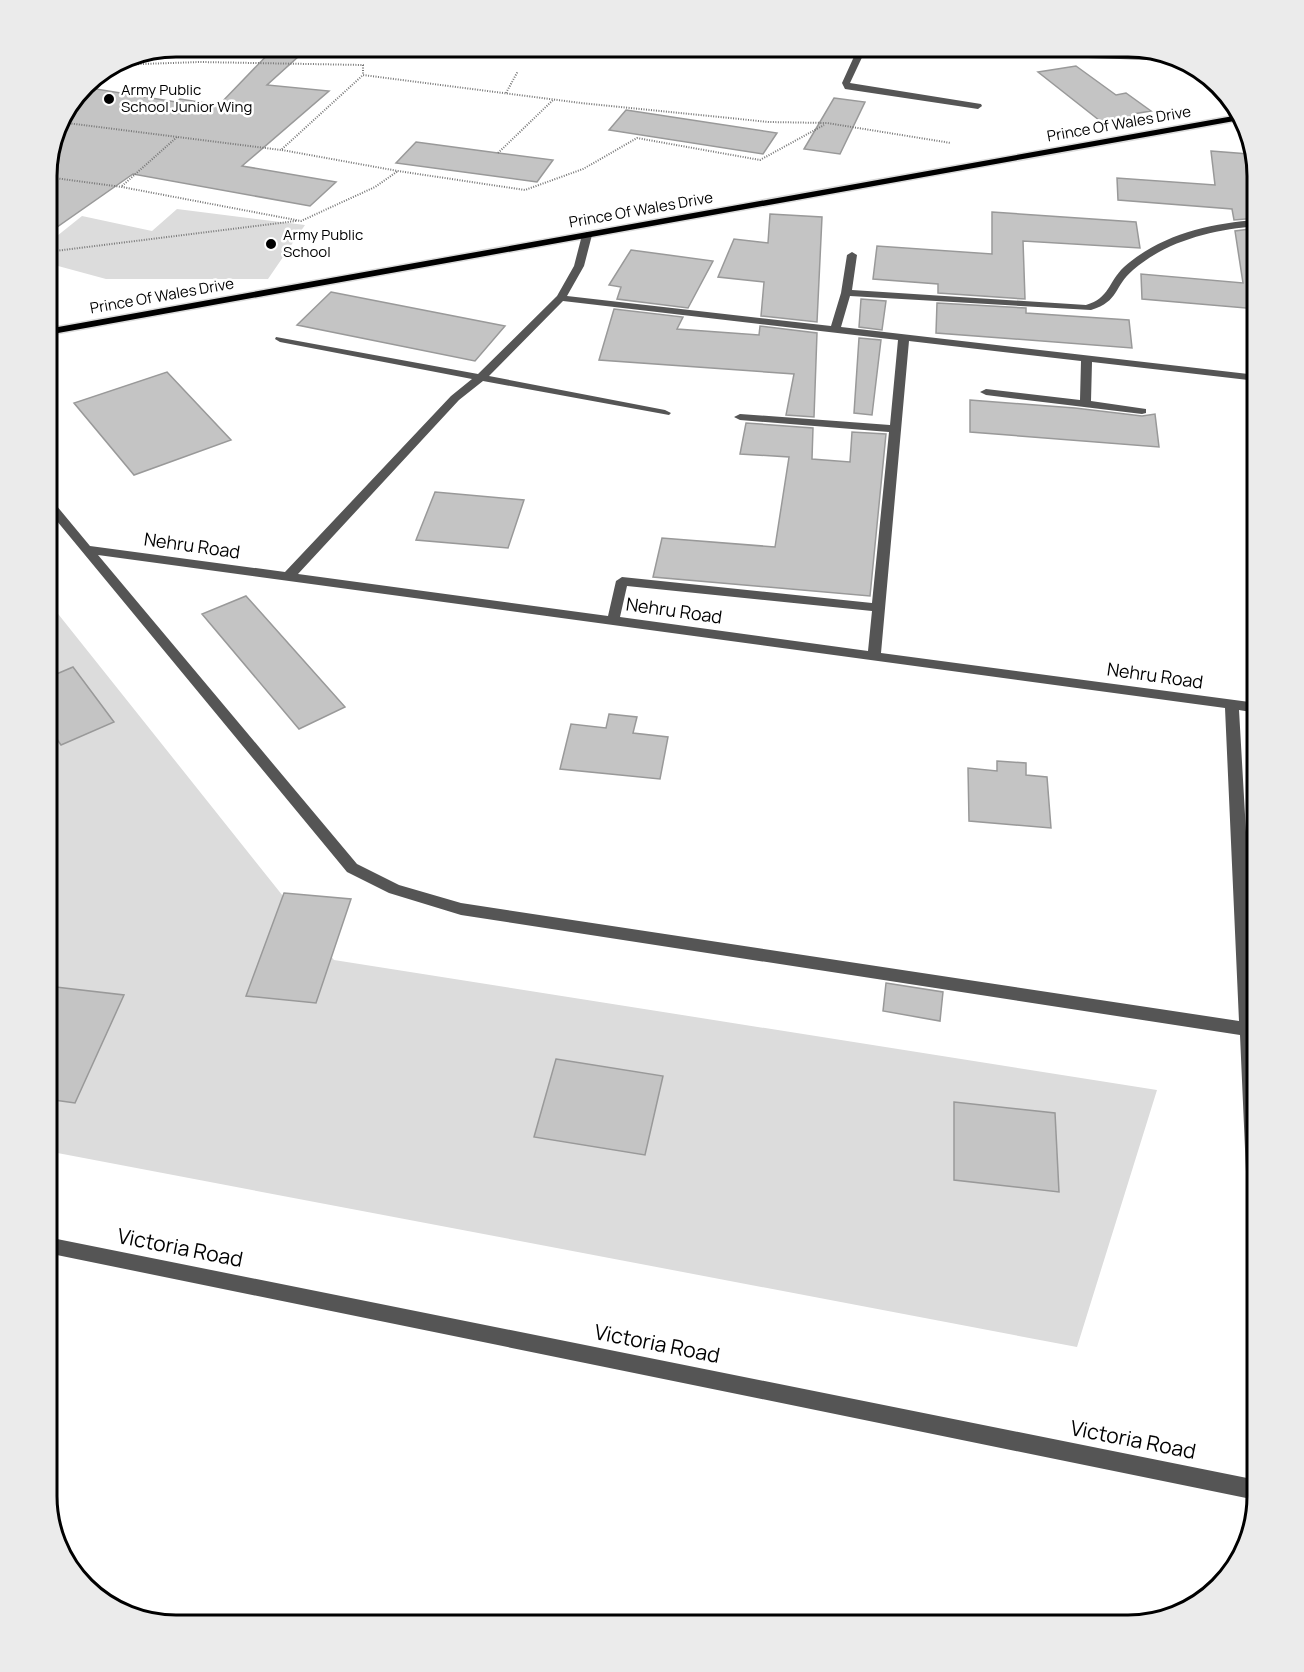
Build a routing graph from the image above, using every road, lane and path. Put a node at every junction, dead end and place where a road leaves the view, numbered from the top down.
1 (858, 57) edge
2 (135, 64) edge
3 (518, 71) dead end
4 (363, 75) junction
5 (506, 93) junction
6 (553, 99) junction
7 (978, 106) dead end
8 (1232, 118) edge
9 (69, 123) edge
10 (827, 123) junction
11 (178, 137) junction
12 (951, 143) dead end
13 (281, 150) junction
14 (498, 153) dead end
15 (398, 171) junction
16 (57, 178) edge
17 (122, 187) junction
18 (301, 221) junction
19 (1247, 224) edge
20 (587, 235) junction
21 (57, 251) edge
22 (852, 255) dead end
23 (846, 293) junction
24 (561, 298) junction
25 (57, 330) edge
26 (835, 330) junction
27 (904, 338) junction
28 (280, 339) dead end
29 (1087, 359) junction
30 (481, 377) junction
31 (1247, 377) edge
32 (986, 392) dead end
33 (1085, 403) junction
34 (1142, 411) dead end
35 (665, 413) dead end
36 (740, 417) dead end
37 (895, 429) junction
38 (57, 514) edge
39 (85, 549) junction
40 (288, 577) junction
41 (878, 608) junction
42 (613, 621) junction
43 (874, 656) junction
44 (1232, 704) junction
45 (1247, 706) edge
46 (1247, 937) edge
47 (1247, 1029) edge
48 (57, 1247) edge
49 (1247, 1488) edge

1 - 7 street
2 - 4 path
3 - 5 path
4 - 5 path
4 - 13 path
5 - 6 path
6 - 10 path
6 - 14 path
8 - 20 main road, Prince Of Wales Drive
9 - 11 path
10 - 12 path
10 - 15 path
11 - 13 path
11 - 17 path
13 - 15 path
15 - 18 path
16 - 17 path
17 - 18 path
18 - 21 path
19 - 23 street
20 - 24 street
20 - 25 main road, Prince Of Wales Drive
22 - 23 street
23 - 26 street
24 - 26 street
24 - 30 street
26 - 27 street
27 - 29 street
27 - 37 street
28 - 30 street
29 - 31 street
29 - 33 street
30 - 35 street
30 - 40 street
32 - 33 street
33 - 34 street
36 - 37 street
37 - 41 street
38 - 39 street
39 - 40 street, Nehru Road
39 - 47 street
40 - 42 street, Nehru Road
41 - 42 street
41 - 43 street
42 - 43 street, Nehru Road
43 - 44 street, Nehru Road
44 - 45 street, Nehru Road
44 - 46 street
48 - 49 street, Victoria Road

